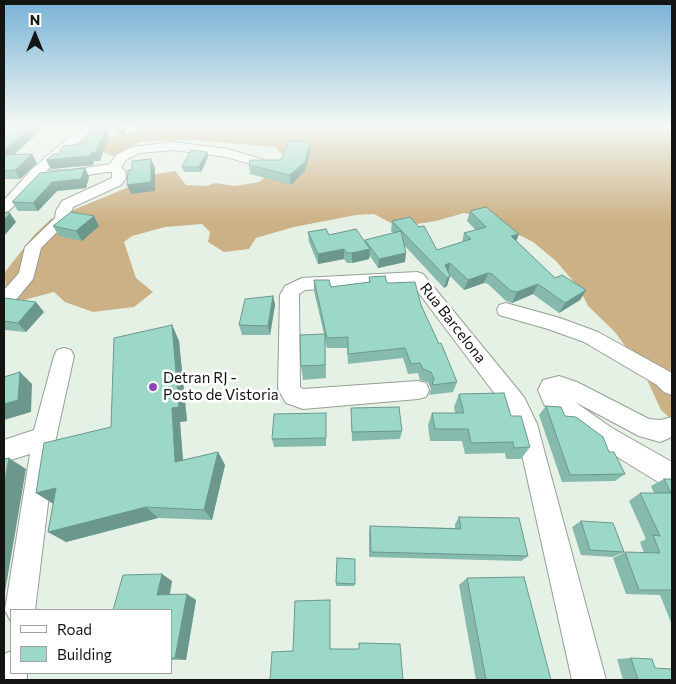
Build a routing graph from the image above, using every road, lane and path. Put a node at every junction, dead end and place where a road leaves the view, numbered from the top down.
1 (51, 159) edge
2 (120, 159) edge
3 (248, 159) edge
4 (258, 162) edge
5 (114, 168) junction
6 (33, 176) junction
7 (4, 208) edge
8 (4, 302) edge
9 (506, 310) dead end
10 (64, 356) dead end
11 (672, 386) edge
12 (418, 390) dead end
13 (672, 427) edge
14 (44, 438) junction
15 (4, 451) edge
16 (672, 476) edge
17 (20, 609) edge
18 (589, 680) edge

1 - 6 street
2 - 5 street
3 - 4 street
5 - 6 street
5 - 8 street
6 - 7 street
9 - 11 street
10 - 14 street
12 - 18 street, Rua Barcelona
13 - 16 street
14 - 15 street
14 - 17 street

